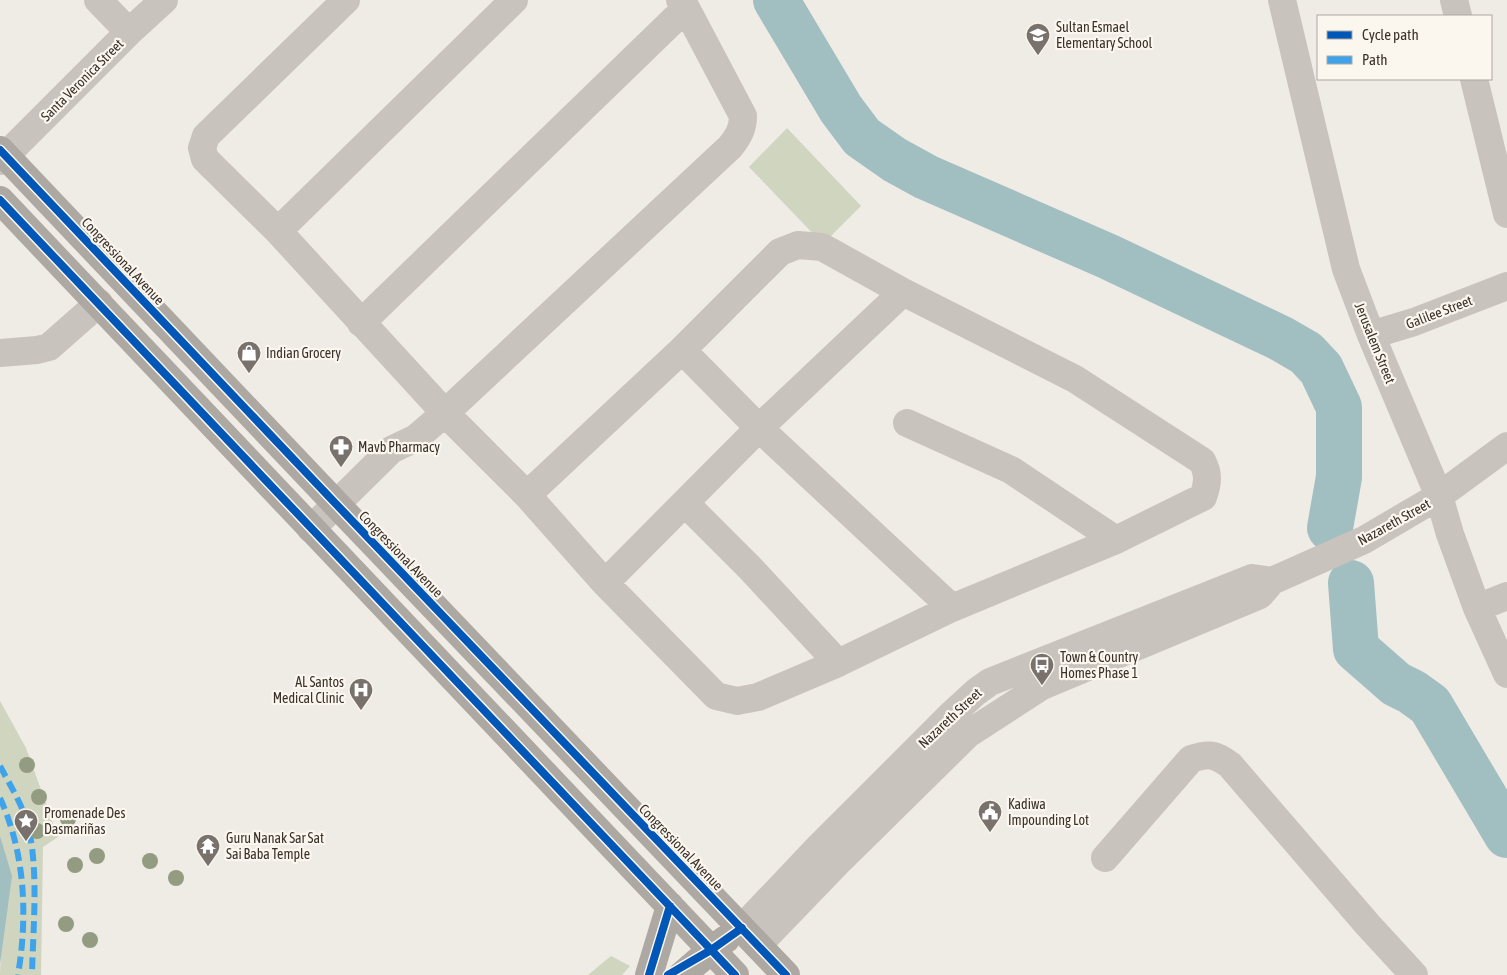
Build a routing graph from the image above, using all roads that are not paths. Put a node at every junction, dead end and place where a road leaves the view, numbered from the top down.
1 (98, 0) edge
2 (164, 0) edge
3 (346, 0) edge
4 (514, 0) edge
5 (1282, 0) edge
6 (1454, 0) edge
7 (683, 4) edge
8 (1458, 15) edge
9 (129, 32) junction
10 (1474, 80) edge
11 (2, 155) edge
12 (0, 200) edge
13 (1507, 214) edge
14 (278, 231) junction
15 (1507, 286) edge
16 (903, 292) junction
17 (99, 303) junction
18 (361, 323) junction
19 (1371, 336) junction
20 (682, 350) junction
21 (0, 353) edge
22 (445, 413) junction
23 (907, 424) dead end
24 (760, 428) junction
25 (1507, 446) edge
26 (527, 495) junction
27 (1439, 496) junction
28 (685, 503) junction
29 (342, 510) junction
30 (316, 535) junction
31 (1116, 540) junction
32 (605, 583) junction
33 (1507, 596) edge
34 (952, 608) junction
35 (1477, 608) junction
36 (838, 663) junction
37 (1507, 674) edge
38 (1105, 858) dead end
39 (670, 906) junction
40 (750, 936) junction
41 (711, 950) junction
42 (649, 975) edge
43 (682, 975) edge
44 (734, 975) edge
45 (786, 975) edge
46 (1414, 975) edge

1 - 9 street
2 - 9 street, Santa Veronica Street
3 - 14 street
4 - 14 street
5 - 19 street, Jerusalem Street
6 - 8 street
7 - 18 street
7 - 22 street
9 - 11 street, Santa Veronica Street
10 - 13 street
11 - 29 main road, Congressional Avenue
12 - 17 main road
14 - 18 street
15 - 19 street, Galilee Street
16 - 20 street
16 - 24 street
16 - 31 street
17 - 21 street
17 - 30 main road
18 - 22 street
19 - 27 street, Jerusalem Street
20 - 24 street
20 - 26 street
22 - 26 street
22 - 29 street
23 - 31 street
24 - 28 street
24 - 34 street
25 - 27 street, Nazareth Street
26 - 32 street
27 - 35 street, Jerusalem Street
27 - 40 street, Nazareth Street
28 - 32 street
28 - 36 street
29 - 30 street
29 - 40 main road, Congressional Avenue
30 - 39 main road
31 - 34 street
32 - 36 street
33 - 35 street
34 - 36 street
35 - 37 street, Jerusalem Street
38 - 46 street
39 - 41 main road
39 - 42 main road
40 - 41 main road
40 - 44 main road
40 - 45 main road, Congressional Avenue
41 - 43 main road
41 - 44 main road

